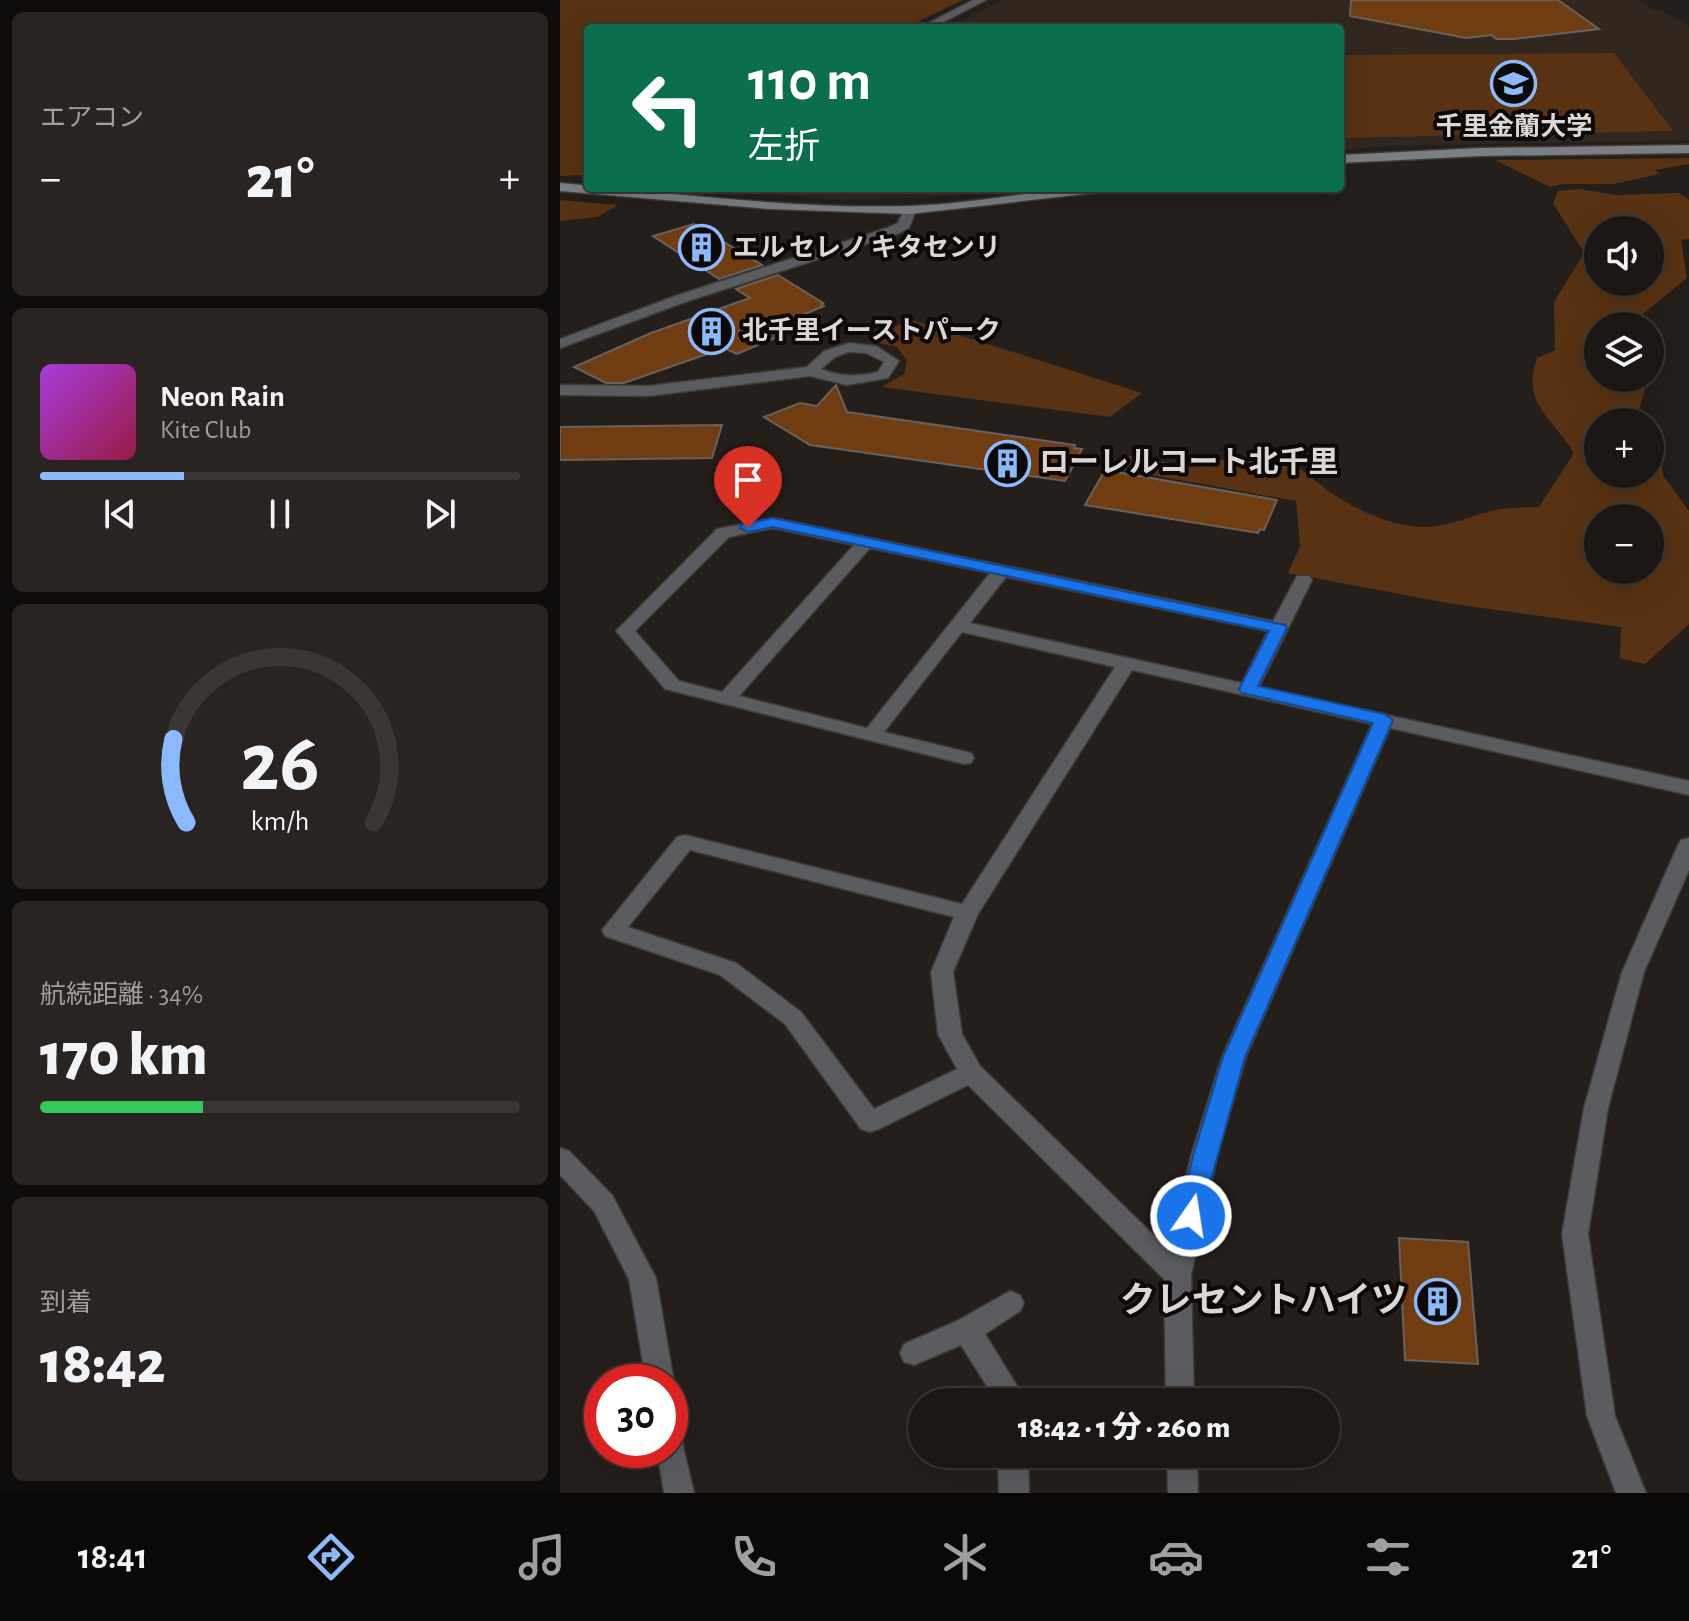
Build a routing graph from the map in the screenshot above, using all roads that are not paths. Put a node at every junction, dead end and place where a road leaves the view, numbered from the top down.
1 (981, 0) edge
2 (932, 24) edge
3 (1689, 149) edge
4 (1344, 159) edge
5 (560, 187) edge
6 (584, 189) edge
7 (627, 192) edge
8 (1067, 192) edge
9 (910, 210) junction
10 (560, 344) edge
11 (812, 371) dead end
12 (560, 390) edge
13 (866, 542) junction
14 (1002, 570) junction
15 (1303, 580) dead end
16 (958, 626) junction
17 (1279, 628) junction
18 (1126, 664) junction
19 (1248, 689) junction
20 (727, 698) junction
21 (1384, 720) junction
22 (873, 733) junction
23 (964, 758) dead end
24 (1689, 788) edge
25 (1689, 845) edge
26 (967, 913) junction
27 (971, 1073) junction
28 (560, 1158) edge
29 (1177, 1275) junction
30 (1010, 1303) dead end
31 (967, 1330) junction
32 (914, 1353) dead end
33 (657, 1364) edge
34 (1004, 1388) edge
35 (1180, 1388) edge
36 (674, 1468) edge
37 (1013, 1468) edge
38 (1182, 1468) edge
39 (679, 1493) edge
40 (1014, 1493) edge
41 (1183, 1493) edge
42 (1631, 1493) edge

1 - 2 street
3 - 4 main road
5 - 6 main road
7 - 9 main road
8 - 9 main road
9 - 10 street
11 - 12 street
13 - 14 street
13 - 20 street
13 - 20 street
14 - 16 street
14 - 17 street
15 - 17 street
16 - 18 street
16 - 22 street
17 - 19 street
18 - 19 street
18 - 26 street
19 - 21 street
20 - 22 street
21 - 24 street
21 - 29 street
22 - 23 street
25 - 42 street
26 - 27 street
26 - 27 street
27 - 29 street
28 - 33 street
29 - 35 street
30 - 31 street
31 - 32 street
31 - 34 street
36 - 39 street
37 - 40 street
38 - 41 street

